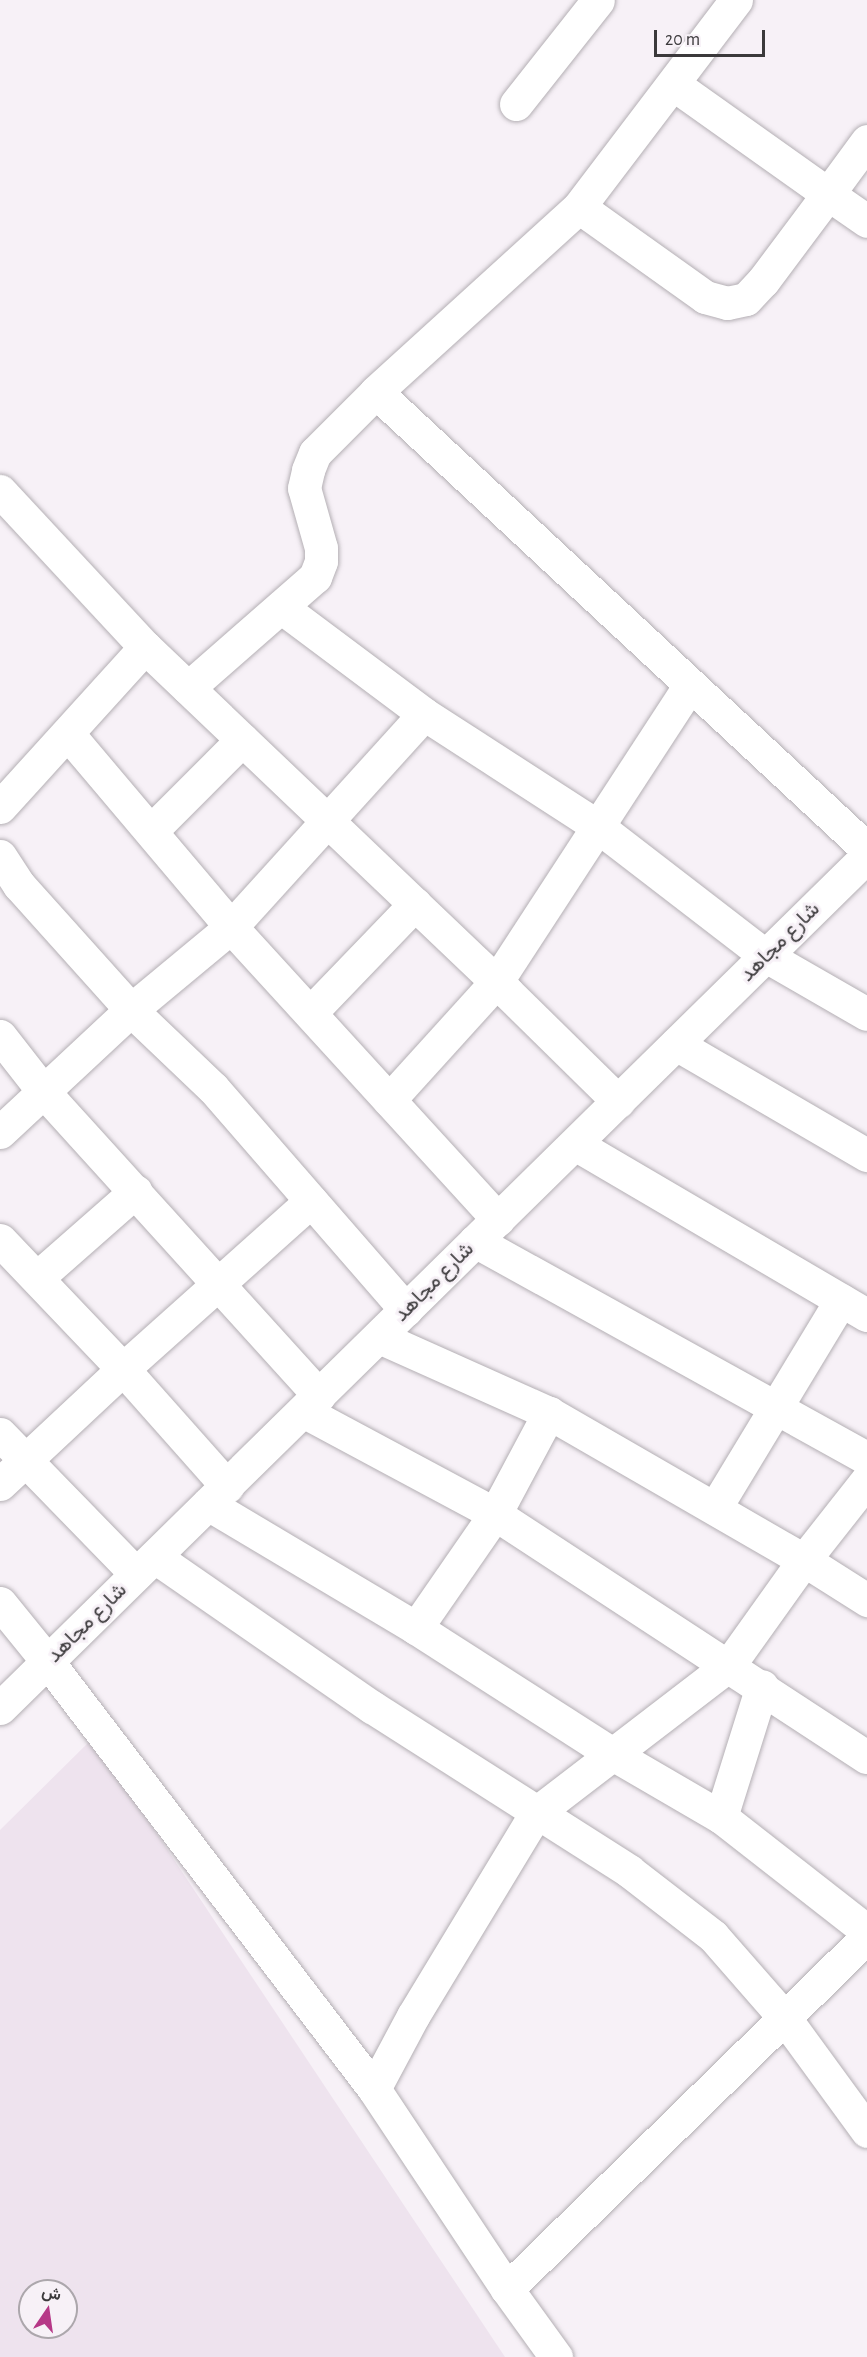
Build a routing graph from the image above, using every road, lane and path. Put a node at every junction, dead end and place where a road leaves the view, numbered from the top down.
1 (598, 0) edge
2 (736, 0) edge
3 (673, 84) junction
4 (516, 104) dead end
5 (867, 141) edge
6 (828, 194) junction
7 (579, 207) junction
8 (867, 221) edge
9 (376, 392) junction
10 (0, 491) edge
11 (280, 607) junction
12 (145, 647) junction
13 (689, 686) junction
14 (188, 688) junction
15 (424, 714) junction
16 (68, 734) junction
17 (242, 740) junction
18 (0, 807) edge
19 (328, 821) junction
20 (597, 826) junction
21 (151, 831) junction
22 (867, 849) edge
23 (0, 856) edge
24 (867, 856) edge
25 (415, 904) junction
26 (231, 927) junction
27 (766, 956) junction
28 (497, 981) junction
29 (131, 1010) junction
30 (311, 1012) junction
31 (867, 1014) edge
32 (0, 1036) edge
33 (676, 1044) junction
34 (43, 1091) junction
35 (389, 1100) junction
36 (618, 1101) junction
37 (0, 1132) edge
38 (575, 1144) junction
39 (867, 1155) edge
40 (136, 1191) junction
41 (311, 1201) junction
42 (487, 1230) junction
43 (0, 1240) edge
44 (38, 1277) junction
45 (218, 1286) junction
46 (854, 1307) edge
47 (406, 1310) junction
48 (379, 1337) junction
49 (123, 1368) junction
50 (311, 1403) junction
51 (777, 1408) junction
52 (549, 1413) junction
53 (0, 1434) edge
54 (867, 1458) edge
55 (25, 1459) junction
56 (867, 1480) edge
57 (0, 1484) edge
58 (218, 1495) junction
59 (715, 1508) junction
60 (495, 1514) junction
61 (804, 1560) junction
62 (146, 1566) junction
63 (867, 1600) edge
64 (0, 1603) edge
65 (417, 1628) junction
66 (48, 1662) junction
67 (729, 1665) junction
68 (762, 1686) junction
69 (0, 1708) edge
70 (611, 1753) junction
71 (867, 1757) edge
72 (536, 1814) junction
73 (721, 1818) junction
74 (867, 1931) edge
75 (867, 1936) edge
76 (784, 2017) junction
77 (374, 2090) junction
78 (867, 2131) edge
79 (507, 2289) junction
80 (556, 2357) edge

1 - 4 street
2 - 3 street
3 - 6 street
3 - 7 street
5 - 6 street
6 - 7 street
6 - 8 street
7 - 9 street
9 - 11 street
9 - 13 street
10 - 12 street
11 - 14 street
11 - 15 street
12 - 14 street
12 - 16 street
13 - 20 street
13 - 22 street
14 - 17 street
15 - 19 street
15 - 20 street
16 - 18 street
16 - 21 street
17 - 19 street
17 - 21 street
19 - 25 street
19 - 26 street
20 - 27 street
20 - 28 street
21 - 26 street
23 - 29 street
24 - 27 street, شارع مجاهد
25 - 28 street
25 - 30 street
26 - 29 street
26 - 30 street
27 - 31 street
27 - 33 street, شارع مجاهد
28 - 35 street
28 - 36 street
29 - 34 street
29 - 41 street
30 - 35 street
32 - 34 street
33 - 36 street, شارع مجاهد
33 - 39 street
34 - 37 street
34 - 40 street
35 - 42 street
36 - 38 street, شارع مجاهد
38 - 42 street, شارع مجاهد
38 - 46 street
40 - 44 street
40 - 45 street
41 - 45 street
41 - 47 street
42 - 47 street, شارع مجاهد
42 - 51 street
43 - 44 street
44 - 49 street
45 - 49 street
45 - 50 street
46 - 51 street
47 - 48 street, شارع مجاهد
48 - 50 street, شارع مجاهد
48 - 52 street
49 - 55 street
49 - 58 street
50 - 58 street, شارع مجاهد
50 - 60 street
51 - 54 street
51 - 59 street
52 - 59 street
52 - 60 street
53 - 55 street
55 - 57 street
55 - 62 street
56 - 61 street
58 - 62 street, شارع مجاهد
58 - 65 street
59 - 61 street
60 - 65 street
60 - 67 street
61 - 63 street
61 - 67 street
62 - 66 street, شارع مجاهد
62 - 72 street
64 - 66 street
65 - 70 street
66 - 69 street, شارع مجاهد
66 - 77 street
67 - 68 street
67 - 70 street
68 - 71 street
68 - 73 street
70 - 72 street
70 - 73 street
72 - 76 street
72 - 77 street
73 - 74 street
75 - 76 street
76 - 78 street
76 - 79 street
77 - 79 street
79 - 80 street

